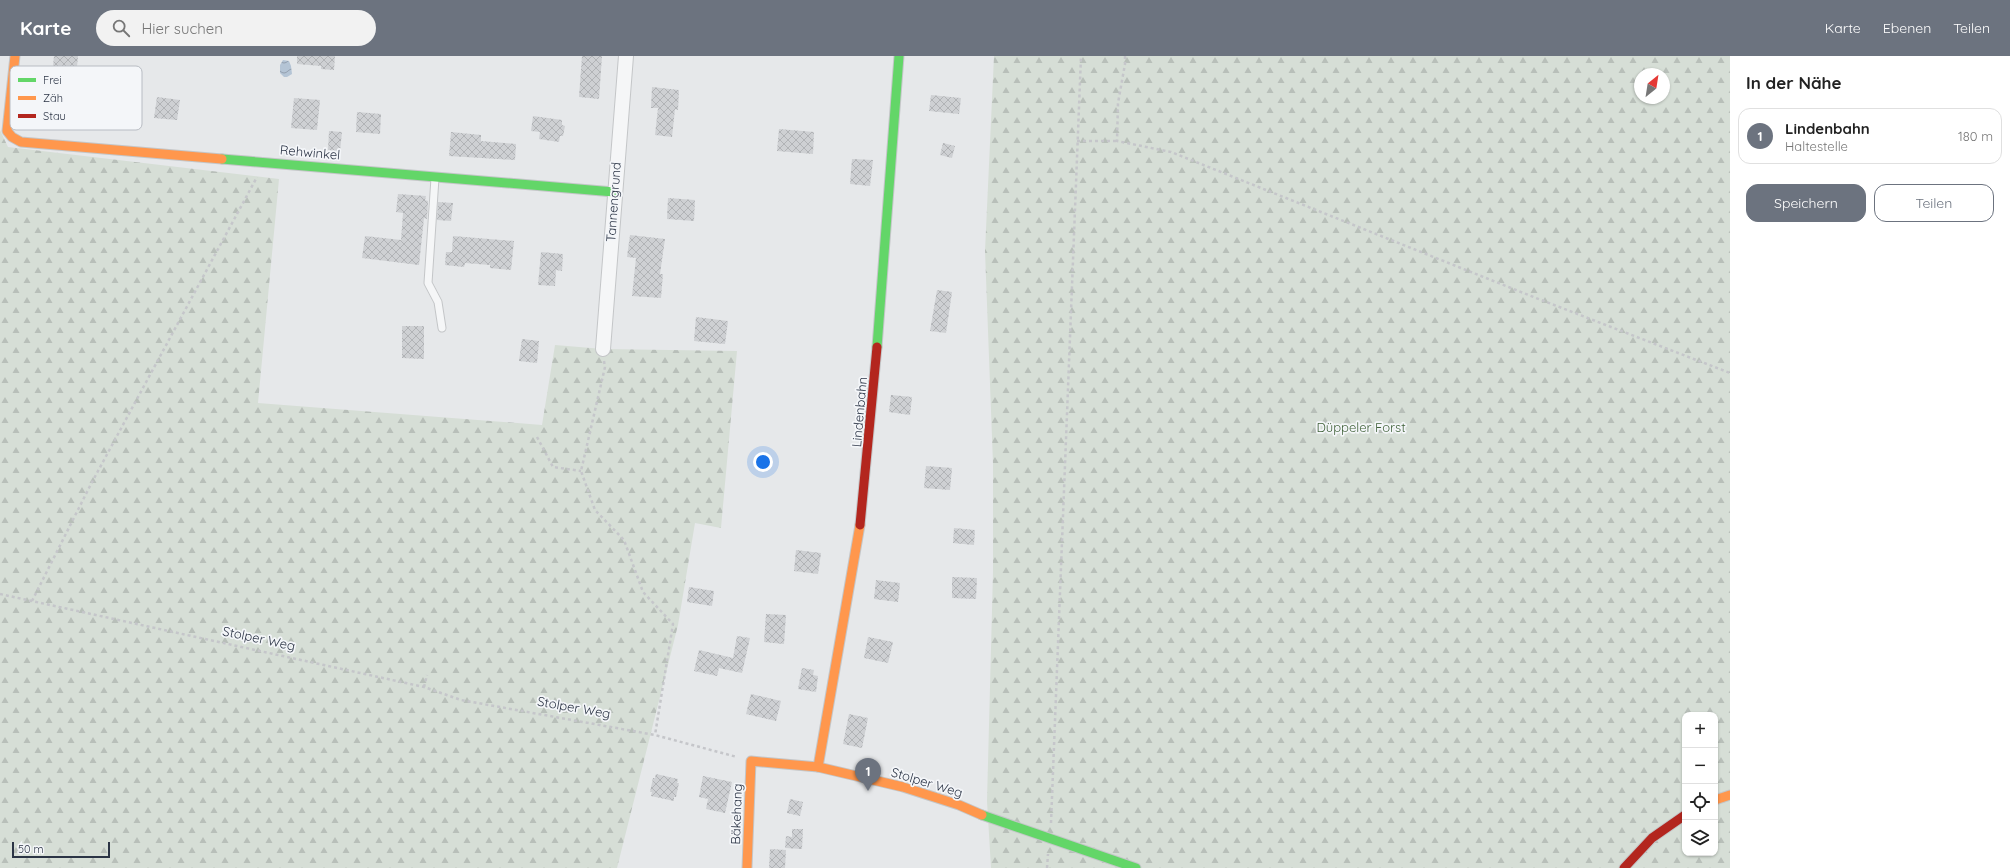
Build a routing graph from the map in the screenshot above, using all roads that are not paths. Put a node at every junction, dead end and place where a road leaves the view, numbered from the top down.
1 (15, 56) edge
2 (626, 56) edge
3 (899, 56) edge
4 (14, 66) edge
5 (10, 110) edge
6 (435, 176) junction
7 (614, 192) junction
8 (442, 328) dead end
9 (603, 349) road end
10 (751, 761) joint
11 (818, 767) junction
12 (1730, 795) edge
13 (1718, 799) edge
14 (1682, 817) edge
15 (747, 868) edge
16 (1136, 868) edge
17 (1624, 868) edge

1 - 4 street, Rehwinkel
2 - 7 street, Tannengrund
3 - 11 street, Lindenbahn
5 - 6 street, Rehwinkel
6 - 7 street, Rehwinkel
6 - 8 lane
7 - 9 street, Tannengrund
10 - 11 street, Stolper Weg
10 - 15 street, Bäkehang
11 - 16 street, Stolper Weg
12 - 13 street
14 - 17 street

